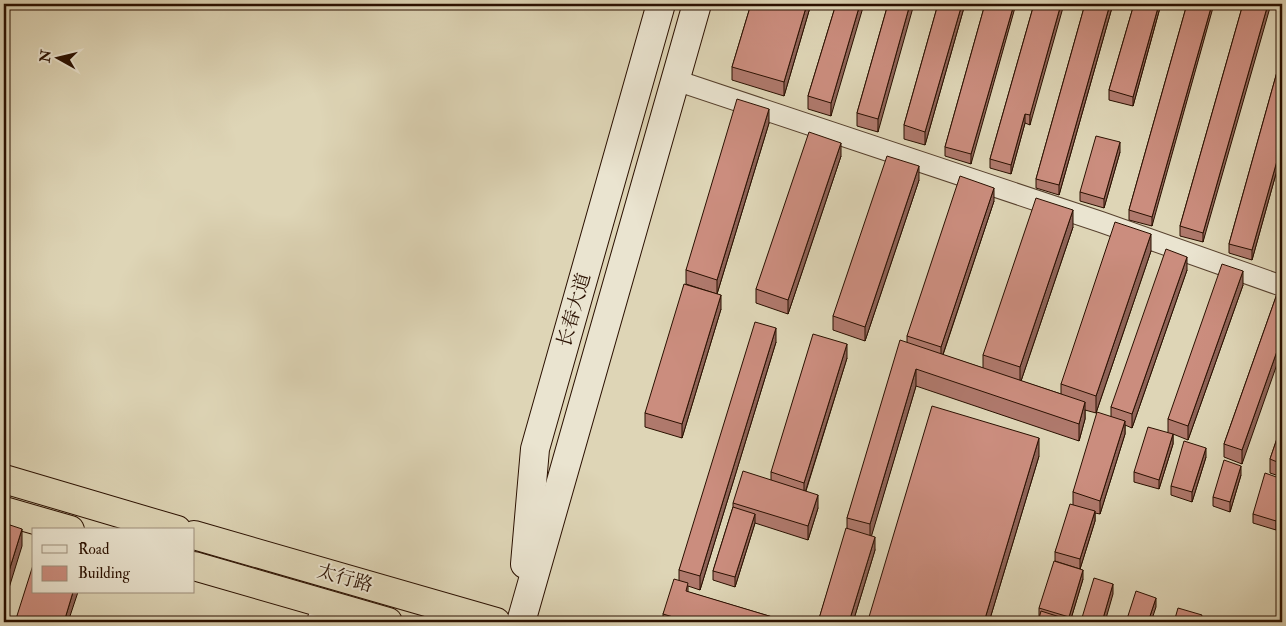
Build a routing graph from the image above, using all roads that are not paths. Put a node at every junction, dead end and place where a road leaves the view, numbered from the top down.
1 (661, 4) edge
2 (697, 4) edge
3 (675, 80) junction
4 (1282, 286) edge
5 (4, 480) edge
6 (4, 511) edge
7 (63, 528) edge
8 (170, 528) edge
9 (195, 535) edge
10 (195, 566) edge
11 (320, 613) edge
12 (388, 622) edge
13 (496, 622) edge
14 (521, 622) edge

1 - 14 main road, 长春大道
2 - 3 main road
3 - 4 street
3 - 14 main road
5 - 8 highway
6 - 7 highway
9 - 13 highway, 太行路
10 - 11 highway, 太行路
11 - 12 highway, 太行路

